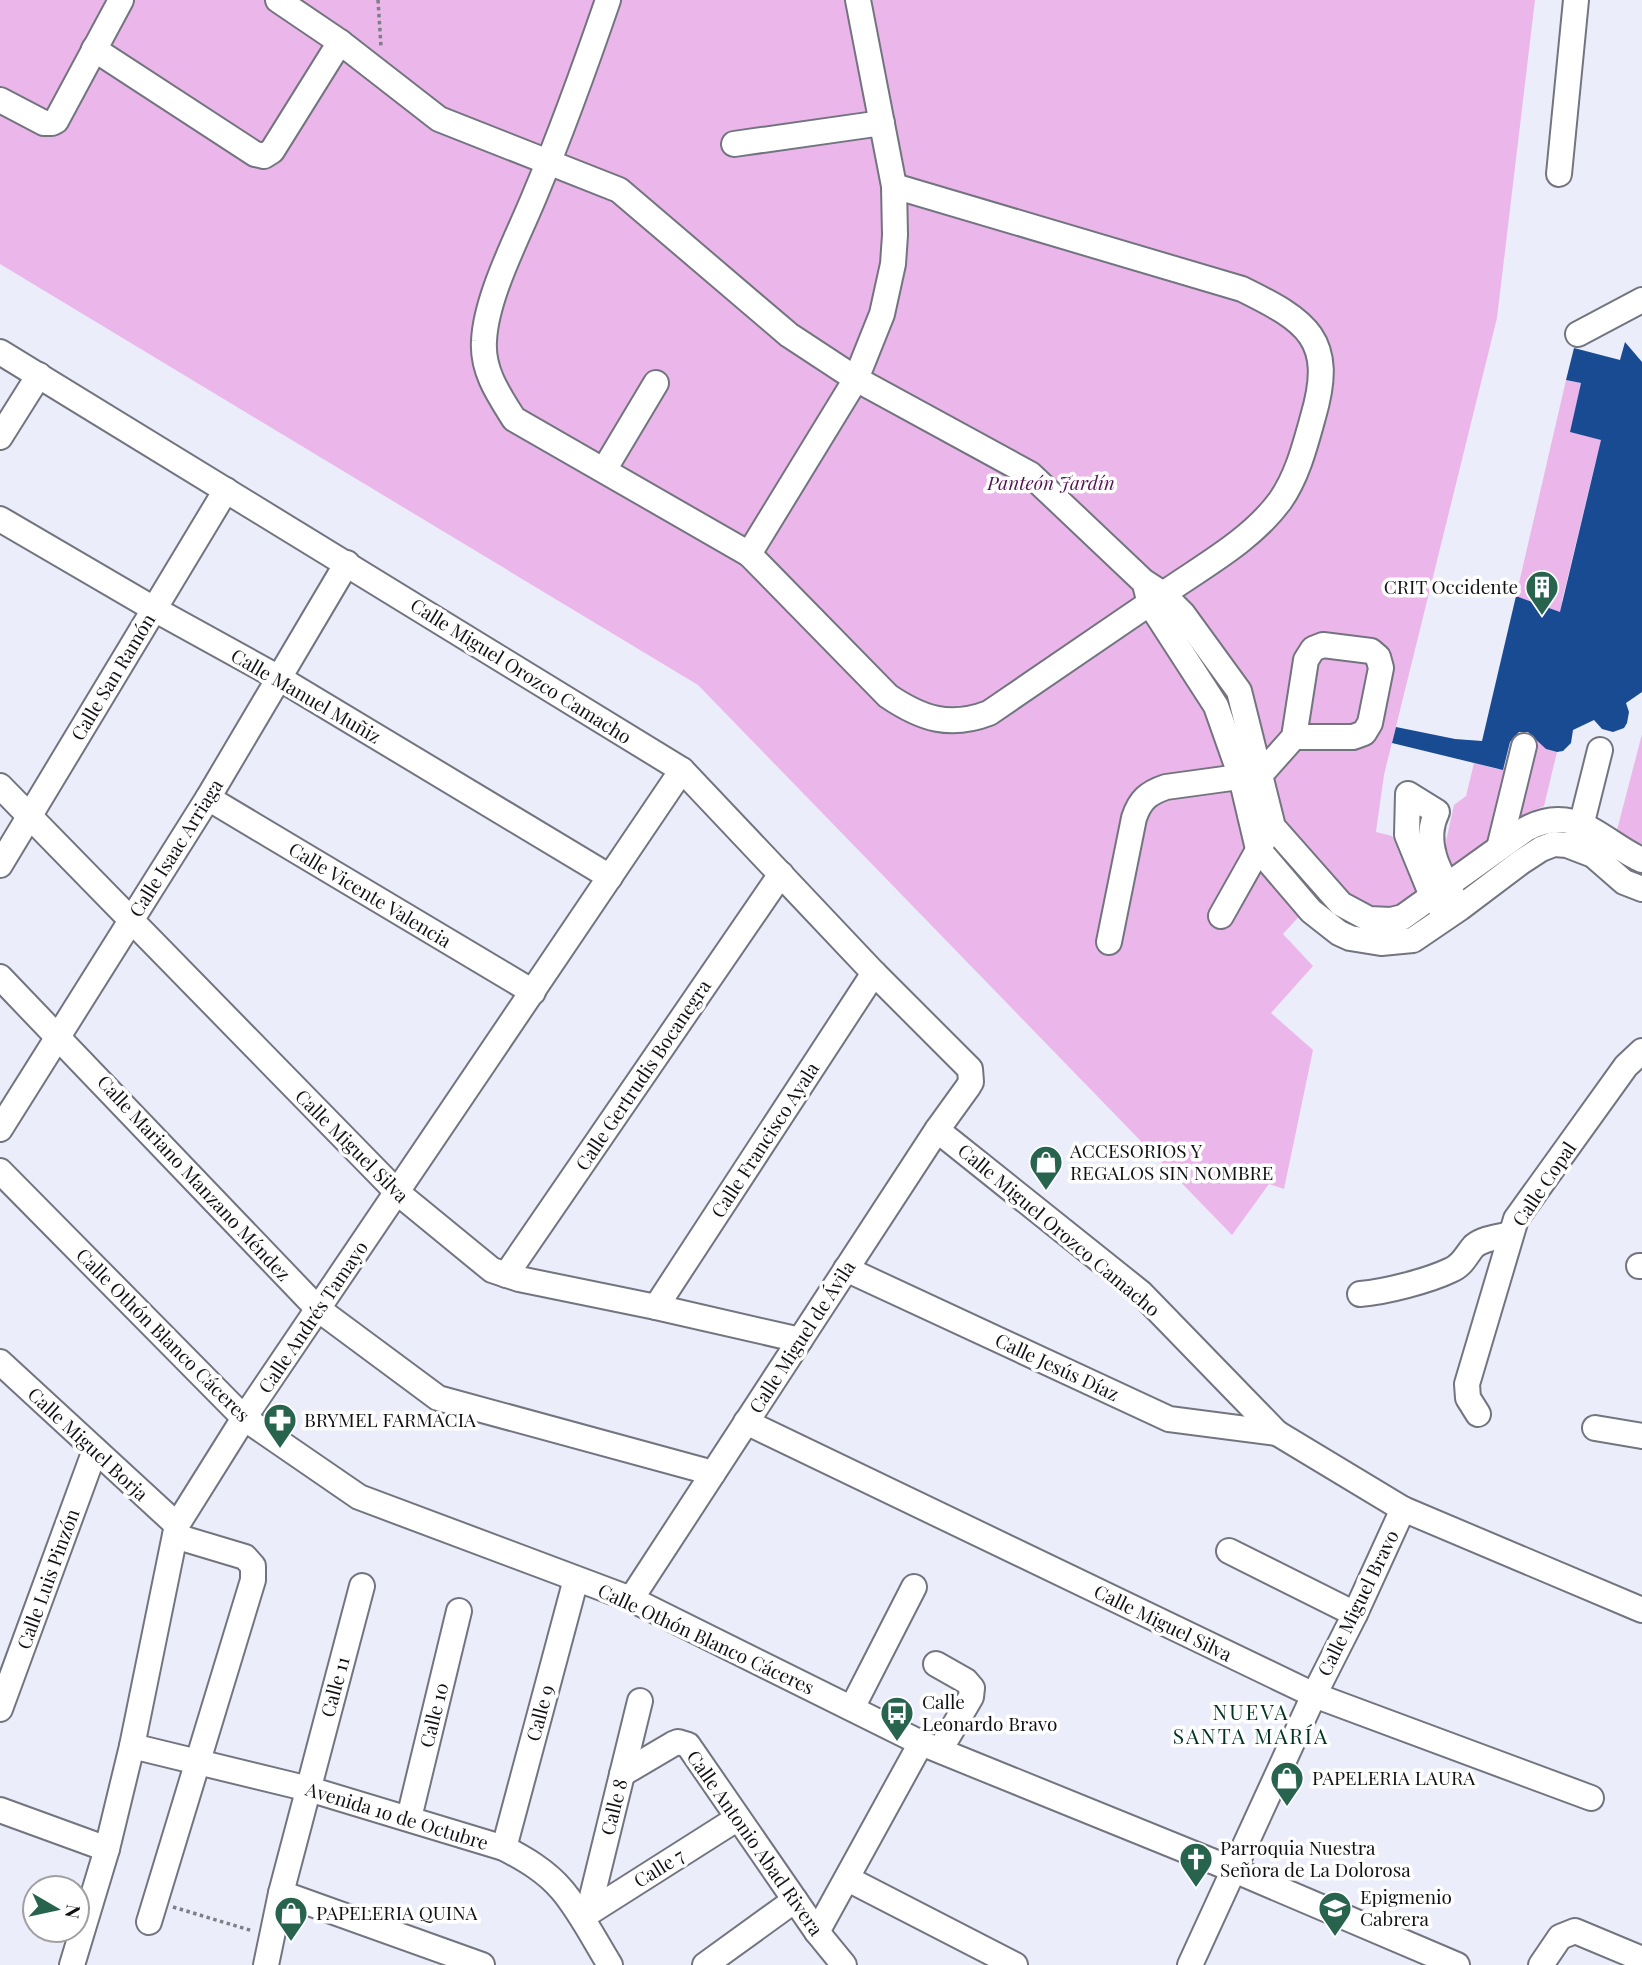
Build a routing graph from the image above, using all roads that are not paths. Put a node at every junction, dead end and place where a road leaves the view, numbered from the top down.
1 (121, 0) edge
2 (278, 0) edge
3 (608, 0) edge
4 (858, 0) edge
5 (1576, 0) edge
6 (340, 42) junction
7 (94, 50) junction
8 (0, 100) edge
9 (881, 123) junction
10 (734, 144) dead end
11 (550, 161) junction
12 (1559, 174) dead end
13 (894, 186) junction
14 (1642, 300) edge
15 (1578, 334) dead end
16 (0, 352) edge
17 (39, 375) junction
18 (856, 379) junction
19 (656, 383) dead end
20 (0, 437) edge
21 (604, 470) junction
22 (226, 490) junction
23 (0, 519) edge
24 (749, 554) junction
25 (347, 563) junction
26 (1152, 593) junction
27 (154, 610) junction
28 (279, 678) junction
29 (1294, 737) junction
30 (1524, 746) dead end
31 (1600, 750) dead end
32 (682, 770) junction
33 (1251, 776) junction
34 (0, 786) edge
35 (208, 798) junction
36 (29, 816) junction
37 (1273, 827) junction
38 (1578, 836) junction
39 (1499, 848) junction
40 (1258, 849) junction
41 (1642, 860) edge
42 (0, 865) edge
43 (780, 874) junction
44 (610, 877) junction
45 (1642, 890) edge
46 (1439, 891) junction
47 (1454, 912) junction
48 (1222, 916) dead end
49 (130, 921) junction
50 (1109, 942) dead end
51 (874, 973) junction
52 (0, 977) edge
53 (533, 992) junction
54 (57, 1035) junction
55 (1642, 1051) edge
56 (972, 1076) joint
57 (0, 1129) edge
58 (937, 1130) junction
59 (0, 1171) edge
60 (397, 1193) junction
61 (1511, 1234) junction
62 (846, 1269) junction
63 (506, 1275) junction
64 (1360, 1294) dead end
65 (656, 1307) junction
66 (318, 1310) junction
67 (800, 1340) junction
68 (0, 1362) edge
69 (1478, 1414) dead end
70 (244, 1418) junction
71 (746, 1422) junction
72 (1595, 1428) dead end
73 (1277, 1433) junction
74 (1642, 1436) edge
75 (95, 1450) junction
76 (713, 1473) junction
77 (1403, 1509) junction
78 (176, 1531) junction
79 (1228, 1551) dead end
80 (576, 1579) junction
81 (362, 1586) dead end
82 (914, 1587) dead end
83 (631, 1599) junction
84 (1642, 1610) edge
85 (459, 1611) dead end
86 (1355, 1614) junction
87 (936, 1664) dead end
88 (1314, 1695) junction
89 (640, 1701) dead end
90 (0, 1709) edge
91 (852, 1709) junction
92 (132, 1746) junction
93 (930, 1746) junction
94 (198, 1761) junction
95 (622, 1774) junction
96 (309, 1789) junction
97 (1591, 1798) dead end
98 (0, 1810) edge
99 (410, 1818) junction
100 (738, 1818) junction
101 (504, 1848) junction
102 (107, 1849) junction
103 (1234, 1870) junction
104 (848, 1879) junction
105 (281, 1893) junction
106 (795, 1900) junction
107 (152, 1912) road end
108 (584, 1916) junction
109 (817, 1932) junction
110 (1642, 1959) edge
111 (72, 1965) edge
112 (266, 1965) edge
113 (482, 1965) edge
114 (610, 1965) edge
115 (705, 1965) edge
116 (844, 1965) edge
117 (1015, 1965) edge
118 (1190, 1965) edge
119 (1457, 1965) edge
120 (1541, 1965) edge

1 - 7 street
2 - 6 street
3 - 11 street
4 - 9 street
5 - 12 street
6 - 7 street
6 - 11 street
7 - 8 street
9 - 10 street
9 - 13 street
11 - 18 street
11 - 21 street
13 - 18 street
13 - 26 street
14 - 15 street
16 - 17 street, Calle Miguel Orozco Camacho
17 - 20 street
17 - 22 street, Calle Miguel Orozco Camacho
18 - 24 street
18 - 26 street
19 - 21 street
21 - 24 street
22 - 25 street, Calle Miguel Orozco Camacho
22 - 27 street, Calle San Ramón
23 - 27 street, Calle Manuel Muñiz
24 - 26 street
25 - 28 street, Calle Isaac Arriaga
25 - 32 street, Calle Miguel Orozco Camacho
26 - 33 street
27 - 28 street, Calle Manuel Muñiz
27 - 36 street, Calle San Ramón
28 - 35 street, Calle Isaac Arriaga
28 - 44 street, Calle Manuel Muñiz
29 - 29 street
29 - 33 street
30 - 39 street
31 - 38 street
32 - 43 street, Calle Miguel Orozco Camacho
32 - 44 street, Calle Andrés Tamayo
33 - 37 street
33 - 40 street
33 - 50 street
34 - 36 street, Calle Miguel Silva
35 - 49 street, Calle Isaac Arriaga
35 - 53 street, Calle Vicente Valencia
36 - 42 street, Calle San Ramón
36 - 49 street, Calle Miguel Silva
37 - 40 street
37 - 46 street
38 - 39 street
38 - 41 street
38 - 45 street
38 - 47 street
39 - 46 street
40 - 47 street
40 - 48 street
43 - 51 street, Calle Miguel Orozco Camacho
43 - 63 street, Calle Gertrudis Bocanegra
44 - 53 street, Calle Andrés Tamayo
46 - 46 street
46 - 47 street
49 - 54 street, Calle Isaac Arriaga
49 - 60 street, Calle Miguel Silva
51 - 56 street, Calle Miguel Orozco Camacho
51 - 65 street, Calle Francisco Ayala
52 - 54 street, Calle Mariano Manzano Méndez
53 - 60 street, Calle Andrés Tamayo
54 - 57 street, Calle Isaac Arriaga
54 - 66 street, Calle Mariano Manzano Méndez
55 - 61 street, Calle Copal
56 - 58 street, Calle Miguel de Ávila
58 - 62 street, Calle Miguel de Ávila
58 - 73 street, Calle Miguel Orozco Camacho
59 - 70 street, Calle Othón Blanco Cáceres
60 - 63 street, Calle Miguel Silva
60 - 66 street, Calle Andrés Tamayo
61 - 64 street
61 - 69 street, Calle Copal
62 - 67 street, Calle Miguel de Ávila
62 - 73 street, Calle Jesús Díaz
63 - 65 street, Calle Miguel Silva
65 - 67 street, Calle Miguel Silva
66 - 70 street, Calle Andrés Tamayo
66 - 76 street, Calle Mariano Manzano Méndez
67 - 71 street, Calle Miguel de Ávila
68 - 75 street, Calle Miguel Borja
70 - 78 street, Calle Andrés Tamayo
70 - 80 street, Calle Othón Blanco Cáceres
71 - 76 street, Calle Miguel de Ávila
71 - 88 street, Calle Miguel Silva
72 - 74 street
73 - 77 street, Calle Miguel Orozco Camacho
75 - 78 street, Calle Miguel Borja
75 - 90 street, Calle Luis Pinzón
76 - 83 street, Calle Miguel de Ávila
77 - 84 street, Calle Miguel Orozco Camacho
77 - 86 street, Calle Miguel Bravo
78 - 92 street, Calle Andrés Tamayo
78 - 94 street
79 - 86 street
80 - 83 street, Calle Othón Blanco Cáceres
80 - 101 street, Calle 9
81 - 96 street, Calle 11
82 - 91 street
83 - 91 street, Calle Othón Blanco Cáceres
85 - 99 street, Calle 10
86 - 88 street, Calle Miguel Bravo
87 - 93 street
88 - 97 street, Calle Miguel Silva
88 - 103 street, Calle Miguel Bravo
89 - 95 street, Calle 8
91 - 93 street, Calle Othón Blanco Cáceres
92 - 94 street, Avenida 1o de Octubre
92 - 102 street, Calle Andrés Tamayo
93 - 103 street, Calle Othón Blanco Cáceres
93 - 104 street
94 - 96 street, Avenida 1o de Octubre
94 - 107 street
95 - 100 street, Calle Antonio Abad Rivera
95 - 108 street, Calle 8
96 - 99 street, Avenida 1o de Octubre
96 - 105 street, Calle 11
98 - 102 street
99 - 101 street, Avenida 1o de Octubre
100 - 106 street, Calle Antonio Abad Rivera
100 - 108 street, Calle 7
101 - 108 street, Avenida 1o de Octubre
102 - 111 street, Calle Andrés Tamayo
103 - 118 street, Calle Miguel Bravo
103 - 119 street, Calle Othón Blanco Cáceres
104 - 109 street
104 - 117 street
105 - 112 street, Calle 11
105 - 113 street
106 - 109 street, Calle Antonio Abad Rivera
106 - 115 street
108 - 114 street, Avenida 1o de Octubre
109 - 116 street, Calle Antonio Abad Rivera
110 - 120 street

